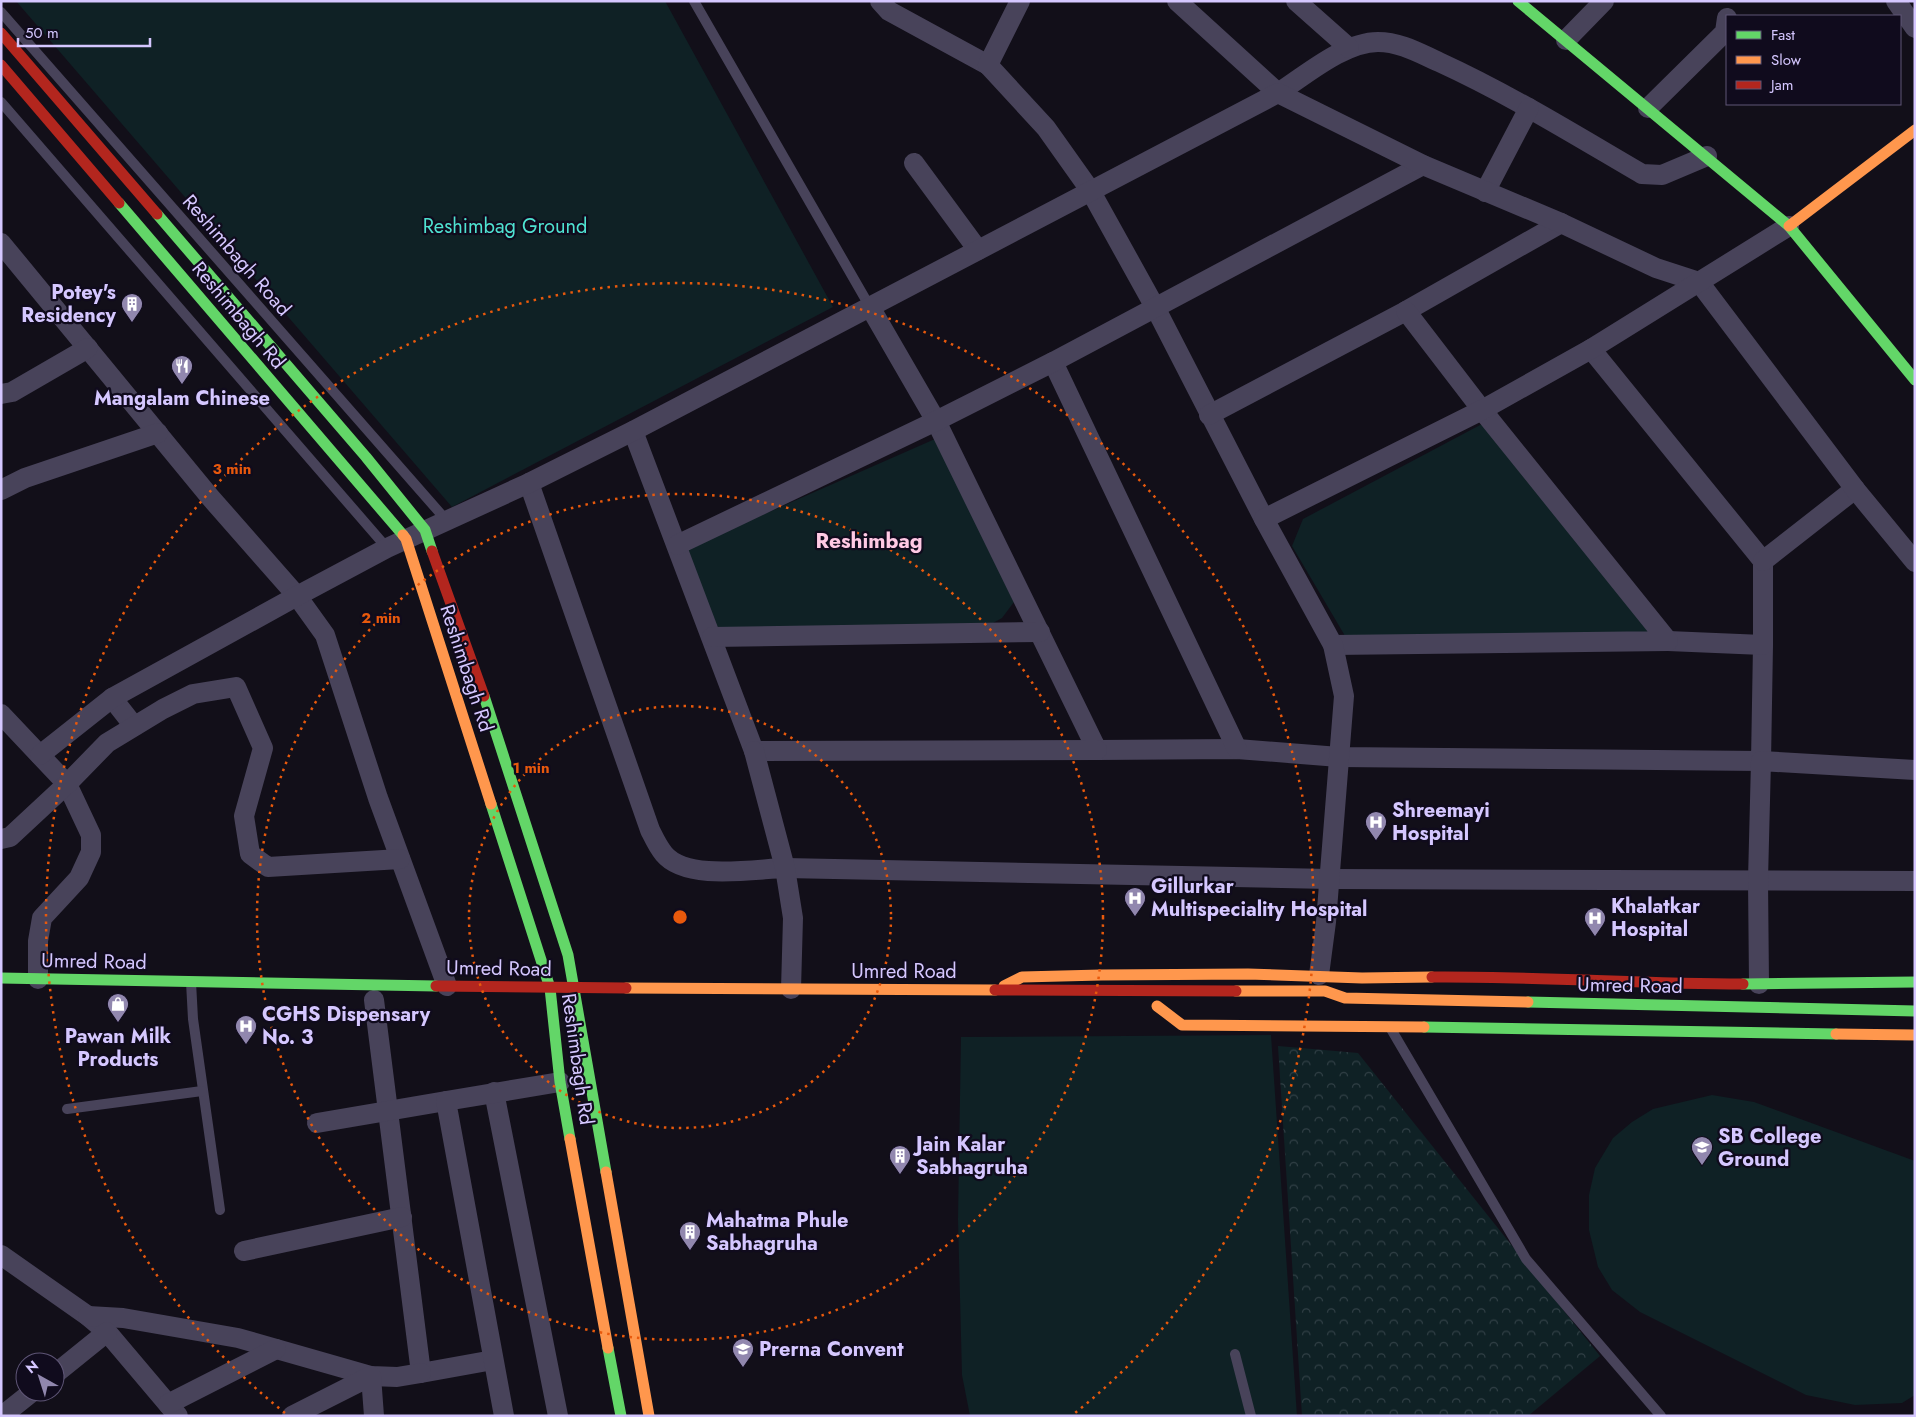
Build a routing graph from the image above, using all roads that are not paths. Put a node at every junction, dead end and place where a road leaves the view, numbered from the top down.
1 (694, 1) edge
2 (880, 1) edge
3 (1020, 1) edge
4 (1177, 1) edge
5 (1296, 1) edge
6 (1518, 1) edge
7 (1604, 1) edge
8 (1730, 1) edge
9 (1896, 1) edge
10 (1, 12) edge
11 (1727, 15) edge
12 (1726, 24) edge
13 (1915, 28) edge
14 (1, 33) edge
15 (1566, 40) junction
16 (1722, 41) edge
17 (1349, 48) junction
18 (24, 60) junction
19 (988, 65) junction
20 (3, 72) edge
21 (1278, 93) junction
22 (1, 102) edge
23 (1529, 108) junction
24 (1648, 108) junction
25 (1915, 130) edge
26 (1707, 156) junction
27 (914, 163) dead end
28 (1423, 165) junction
29 (1090, 190) junction
30 (1485, 192) junction
31 (1561, 223) junction
32 (1789, 226) junction
33 (1, 243) edge
34 (978, 250) junction
35 (1699, 282) junction
36 (870, 307) junction
37 (1156, 308) junction
38 (1406, 311) junction
39 (88, 348) junction
40 (1591, 349) junction
41 (1053, 362) junction
42 (1915, 380) edge
43 (1, 394) edge
44 (1482, 410) junction
45 (1209, 415) junction
46 (936, 421) junction
47 (633, 431) junction
48 (158, 433) junction
49 (529, 483) junction
50 (1855, 489) junction
51 (1, 490) edge
52 (1264, 519) junction
53 (447, 521) junction
54 (425, 530) junction
55 (406, 538) junction
56 (677, 545) junction
57 (387, 548) junction
58 (1763, 561) junction
59 (1915, 562) edge
60 (298, 596) junction
61 (1040, 632) junction
62 (712, 637) junction
63 (1668, 641) junction
64 (1333, 645) junction
65 (1763, 645) junction
66 (112, 698) junction
67 (1, 714) edge
68 (134, 726) junction
69 (1237, 749) junction
70 (1097, 750) junction
71 (754, 751) junction
72 (40, 755) junction
73 (1339, 756) junction
74 (1761, 761) junction
75 (1915, 770) edge
76 (67, 784) junction
77 (1, 839) edge
78 (400, 859) junction
79 (785, 868) junction
80 (1329, 879) junction
81 (1758, 880) junction
82 (1915, 881) edge
83 (1319, 975) junction
84 (1, 978) edge
85 (38, 979) junction
86 (192, 981) junction
87 (1915, 982) edge
88 (1759, 984) junction
89 (575, 987) junction
90 (550, 988) junction
91 (791, 989) junction
92 (900, 990) junction
93 (996, 990) junction
94 (448, 993) junction
95 (1344, 998) junction
96 (375, 1000) dead end
97 (564, 1003) junction
98 (900, 1004) dead end
99 (1331, 1004) dead end
100 (1177, 1006) dead end
101 (1915, 1010) edge
102 (1390, 1026) junction
103 (1915, 1035) edge
104 (560, 1082) junction
105 (202, 1091) junction
106 (494, 1092) junction
107 (446, 1101) junction
108 (66, 1110) dead end
109 (388, 1110) junction
110 (317, 1123) dead end
111 (220, 1210) dead end
112 (402, 1217) junction
113 (244, 1251) dead end
114 (1, 1255) edge
115 (88, 1316) junction
116 (107, 1332) junction
117 (276, 1349) junction
118 (1235, 1354) dead end
119 (493, 1360) junction
120 (65, 1366) edge
121 (421, 1374) junction
122 (371, 1376) junction
123 (22, 1402) edge
124 (173, 1410) edge
125 (9, 1414) edge
126 (292, 1416) edge
127 (374, 1416) edge
128 (504, 1416) edge
129 (558, 1416) edge
130 (621, 1416) edge
131 (649, 1416) edge
132 (1251, 1416) edge
133 (1661, 1416) edge

1 - 36 lane
2 - 19 street
3 - 19 street
4 - 21 street
5 - 17 street
6 - 15 main road
7 - 15 street
8 - 11 street
9 - 13 street
10 - 53 lane, Reshimbagh Road
12 - 16 street
14 - 18 main road
15 - 24 main road
16 - 24 street
17 - 21 street
17 - 23 street
18 - 20 street
18 - 54 main road
19 - 29 street
20 - 55 main road, Reshimbagh Rd
21 - 28 street
21 - 29 street
22 - 57 lane
23 - 26 street
23 - 30 street
24 - 26 main road
25 - 32 main road
26 - 32 main road
27 - 34 street
28 - 30 street
28 - 37 street
29 - 34 street
29 - 37 street
30 - 31 street
31 - 35 street
31 - 38 street
32 - 35 street
32 - 42 main road
33 - 39 street
34 - 36 street
35 - 40 street
35 - 50 street
36 - 46 street
36 - 47 street
37 - 41 street
37 - 45 street
38 - 44 street
38 - 45 street
39 - 43 street
39 - 48 street
40 - 44 street
40 - 58 street
41 - 46 street
41 - 69 street
44 - 52 street
44 - 63 street
45 - 52 street
46 - 56 street
46 - 61 street
47 - 49 street
47 - 56 street
48 - 51 street
48 - 60 street
49 - 53 street
49 - 79 street
50 - 58 street
50 - 59 street
52 - 64 street
53 - 54 street
54 - 55 street
54 - 89 main road
55 - 57 street
55 - 90 main road, Reshimbagh Rd
56 - 62 street
57 - 60 street
58 - 65 street
60 - 66 street
60 - 78 street
61 - 62 street
61 - 70 street
62 - 71 street
63 - 64 street
63 - 65 street
64 - 73 street
65 - 74 street
66 - 68 street
66 - 72 street
67 - 72 street
68 - 76 street
68 - 78 street
69 - 70 street
69 - 73 street
70 - 71 street
71 - 79 street
72 - 76 street
73 - 74 street
73 - 80 street
74 - 75 street
74 - 81 street
76 - 77 street
76 - 85 street
78 - 94 street
79 - 80 street
79 - 91 street
80 - 81 street
80 - 83 street
81 - 82 street
81 - 88 street
83 - 88 main road
83 - 93 main road
84 - 85 main road, Umred Road
85 - 86 main road, Umred Road
86 - 94 main road, Umred Road
86 - 105 lane
87 - 88 main road
89 - 90 main road, Umred Road
89 - 91 main road, Umred Road
89 - 97 main road
90 - 94 main road, Umred Road
90 - 97 main road, Reshimbagh Rd
91 - 92 main road, Umred Road
92 - 93 main road, Umred Road
92 - 98 main road
93 - 95 main road, Umred Road
95 - 99 main road
95 - 101 main road, Umred Road
96 - 109 street
97 - 104 main road, Reshimbagh Rd
97 - 131 main road
100 - 102 main road
102 - 103 main road
102 - 133 lane
104 - 106 street
104 - 130 main road, Reshimbagh Rd
105 - 108 lane
105 - 111 lane
106 - 107 street
106 - 129 street
107 - 109 street
107 - 119 street
109 - 110 street
109 - 112 street
112 - 113 street
112 - 121 street
114 - 115 street
115 - 116 street
115 - 117 street
116 - 120 street
116 - 124 street
117 - 122 street
117 - 124 street
118 - 132 lane
119 - 121 street
119 - 128 street
121 - 122 street
122 - 126 street
122 - 127 street
123 - 125 street

